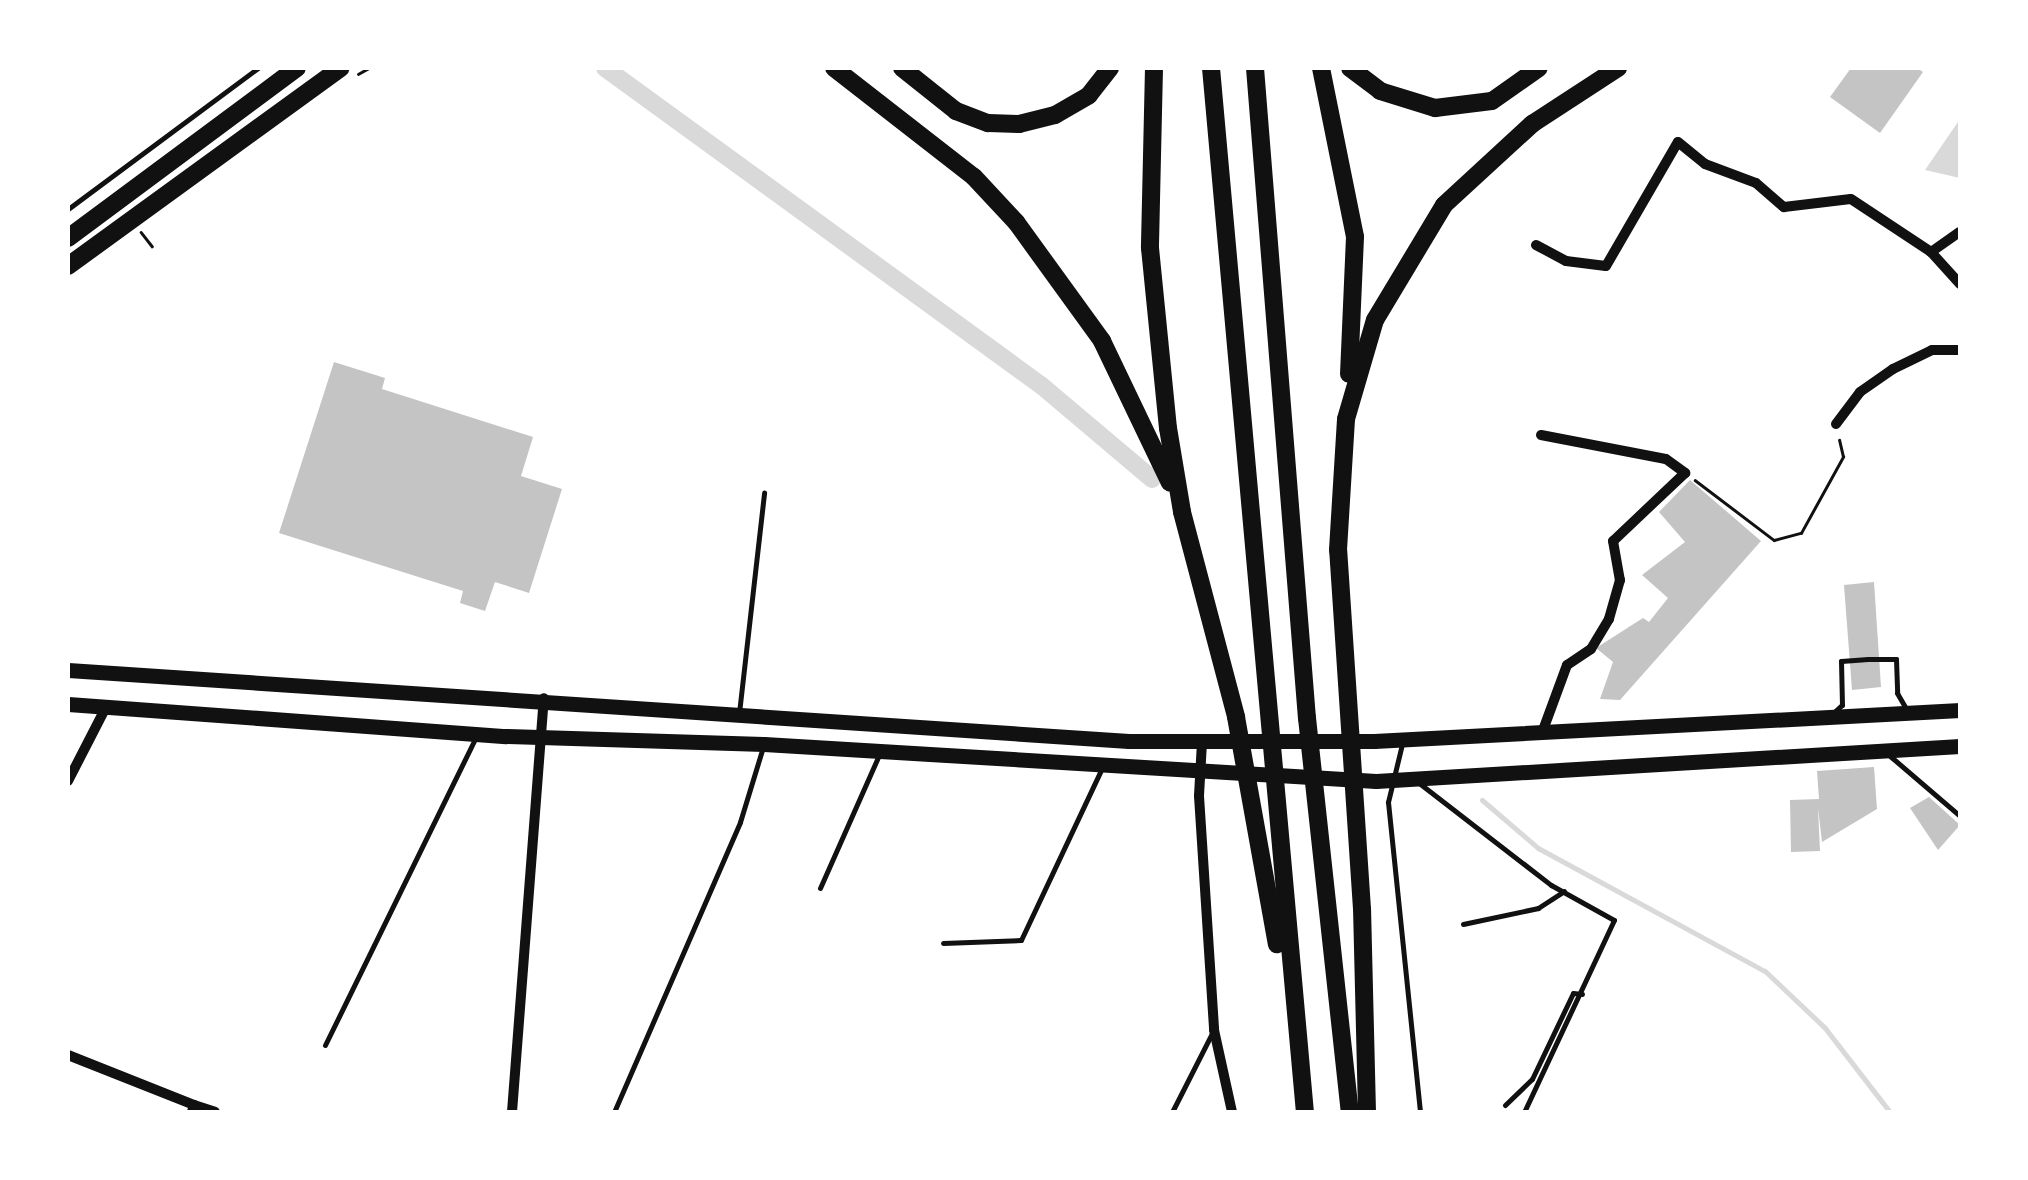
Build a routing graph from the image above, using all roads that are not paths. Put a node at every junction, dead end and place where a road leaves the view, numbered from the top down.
1 (258, 68) edge
2 (297, 68) edge
3 (341, 68) edge
4 (836, 68) edge
5 (902, 68) edge
6 (1110, 68) edge
7 (1154, 68) edge
8 (1211, 68) edge
9 (1255, 68) edge
10 (1321, 68) edge
11 (1350, 68) edge
12 (1539, 68) edge
13 (1618, 68) edge
14 (68, 208) edge
15 (1960, 232) edge
16 (68, 238) edge
17 (1536, 246) dead end
18 (1930, 252) junction
19 (68, 266) edge
20 (1960, 284) edge
21 (1960, 350) edge
22 (1346, 419) junction
23 (1836, 424) road end
24 (1541, 435) dead end
25 (764, 492) dead end
26 (1182, 512) junction
27 (68, 670) edge
28 (544, 698) junction
29 (68, 704) edge
30 (106, 707) junction
31 (1960, 710) edge
32 (1913, 712) junction
33 (738, 716) junction
34 (1828, 717) junction
35 (1542, 732) junction
36 (477, 734) junction
37 (541, 737) junction
38 (1403, 740) junction
39 (1202, 742) junction
40 (764, 744) junction
41 (1960, 746) edge
42 (1884, 750) junction
43 (879, 755) junction
44 (1104, 765) junction
45 (1200, 771) junction
46 (1412, 778) junction
47 (1389, 780) junction
48 (68, 781) edge
49 (1960, 816) edge
50 (820, 888) dead end
51 (1564, 891) junction
52 (1463, 924) dead end
53 (943, 943) dead end
54 (1582, 994) junction
55 (1214, 1030) junction
56 (1294, 1036) junction
57 (325, 1044) dead end
58 (68, 1054) edge
59 (1505, 1105) dead end
60 (193, 1109) edge
61 (214, 1112) edge
62 (512, 1112) edge
63 (614, 1112) edge
64 (1172, 1112) edge
65 (1232, 1112) edge
66 (1305, 1112) edge
67 (1350, 1112) edge
68 (1367, 1112) edge
69 (1420, 1112) edge
70 (1524, 1112) edge

1 - 14 lane
2 - 16 highway
3 - 19 highway
4 - 26 highway
5 - 6 highway
7 - 26 highway
8 - 56 highway
9 - 67 highway
10 - 22 highway
11 - 12 highway
13 - 22 highway
15 - 18 street
17 - 18 street
18 - 20 street
21 - 23 street
22 - 68 highway
24 - 35 street
25 - 33 lane
26 - 56 highway
27 - 28 main road
28 - 33 main road
28 - 37 street
29 - 30 main road
30 - 36 main road
30 - 48 street
31 - 32 main road
32 - 34 main road
32 - 34 lane
33 - 39 main road
34 - 35 main road
35 - 38 main road
36 - 37 main road
36 - 57 lane
37 - 40 main road
37 - 62 street
38 - 39 main road
38 - 47 lane
39 - 45 street
40 - 43 main road
40 - 63 lane
41 - 42 main road
42 - 46 main road
42 - 49 lane
43 - 44 main road
43 - 50 lane
44 - 45 main road
44 - 53 lane
45 - 47 main road
45 - 55 street
46 - 47 main road
46 - 51 lane
47 - 69 lane
51 - 52 lane
51 - 54 lane
54 - 59 lane
54 - 70 lane
55 - 64 lane
55 - 65 street
56 - 66 highway
58 - 60 street
60 - 61 street

